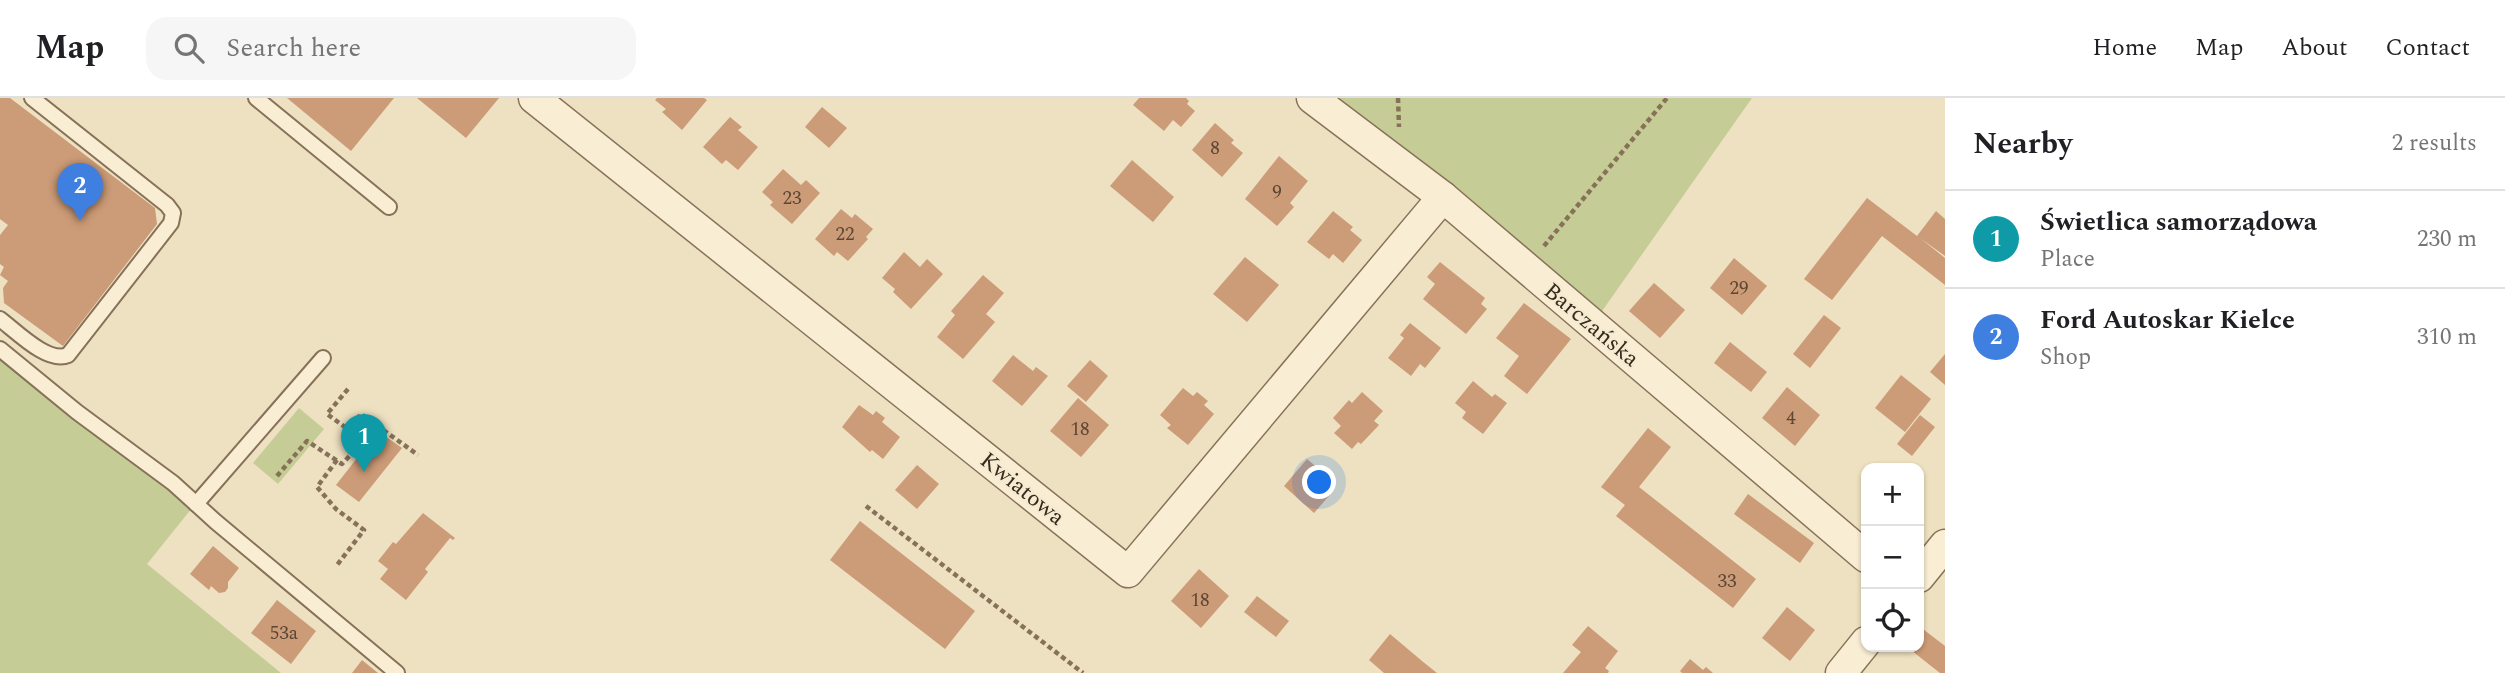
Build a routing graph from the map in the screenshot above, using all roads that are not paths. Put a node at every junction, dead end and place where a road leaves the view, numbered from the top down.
1 (32, 98) edge
2 (256, 98) edge
3 (534, 98) edge
4 (1312, 98) edge
5 (1443, 197) junction
6 (389, 207) dead end
7 (0, 319) edge
8 (0, 349) edge
9 (323, 358) dead end
10 (196, 504) junction
11 (1945, 545) edge
12 (1861, 553) edge
13 (1924, 572) edge
14 (1861, 648) edge
15 (397, 673) edge
16 (1841, 673) edge

1 - 7 lane
2 - 6 lane
3 - 5 street, Kwiatowa
4 - 5 street, Barczańska
5 - 12 street, Barczańska
8 - 10 lane
9 - 10 lane
10 - 15 lane
11 - 13 street
14 - 16 street

